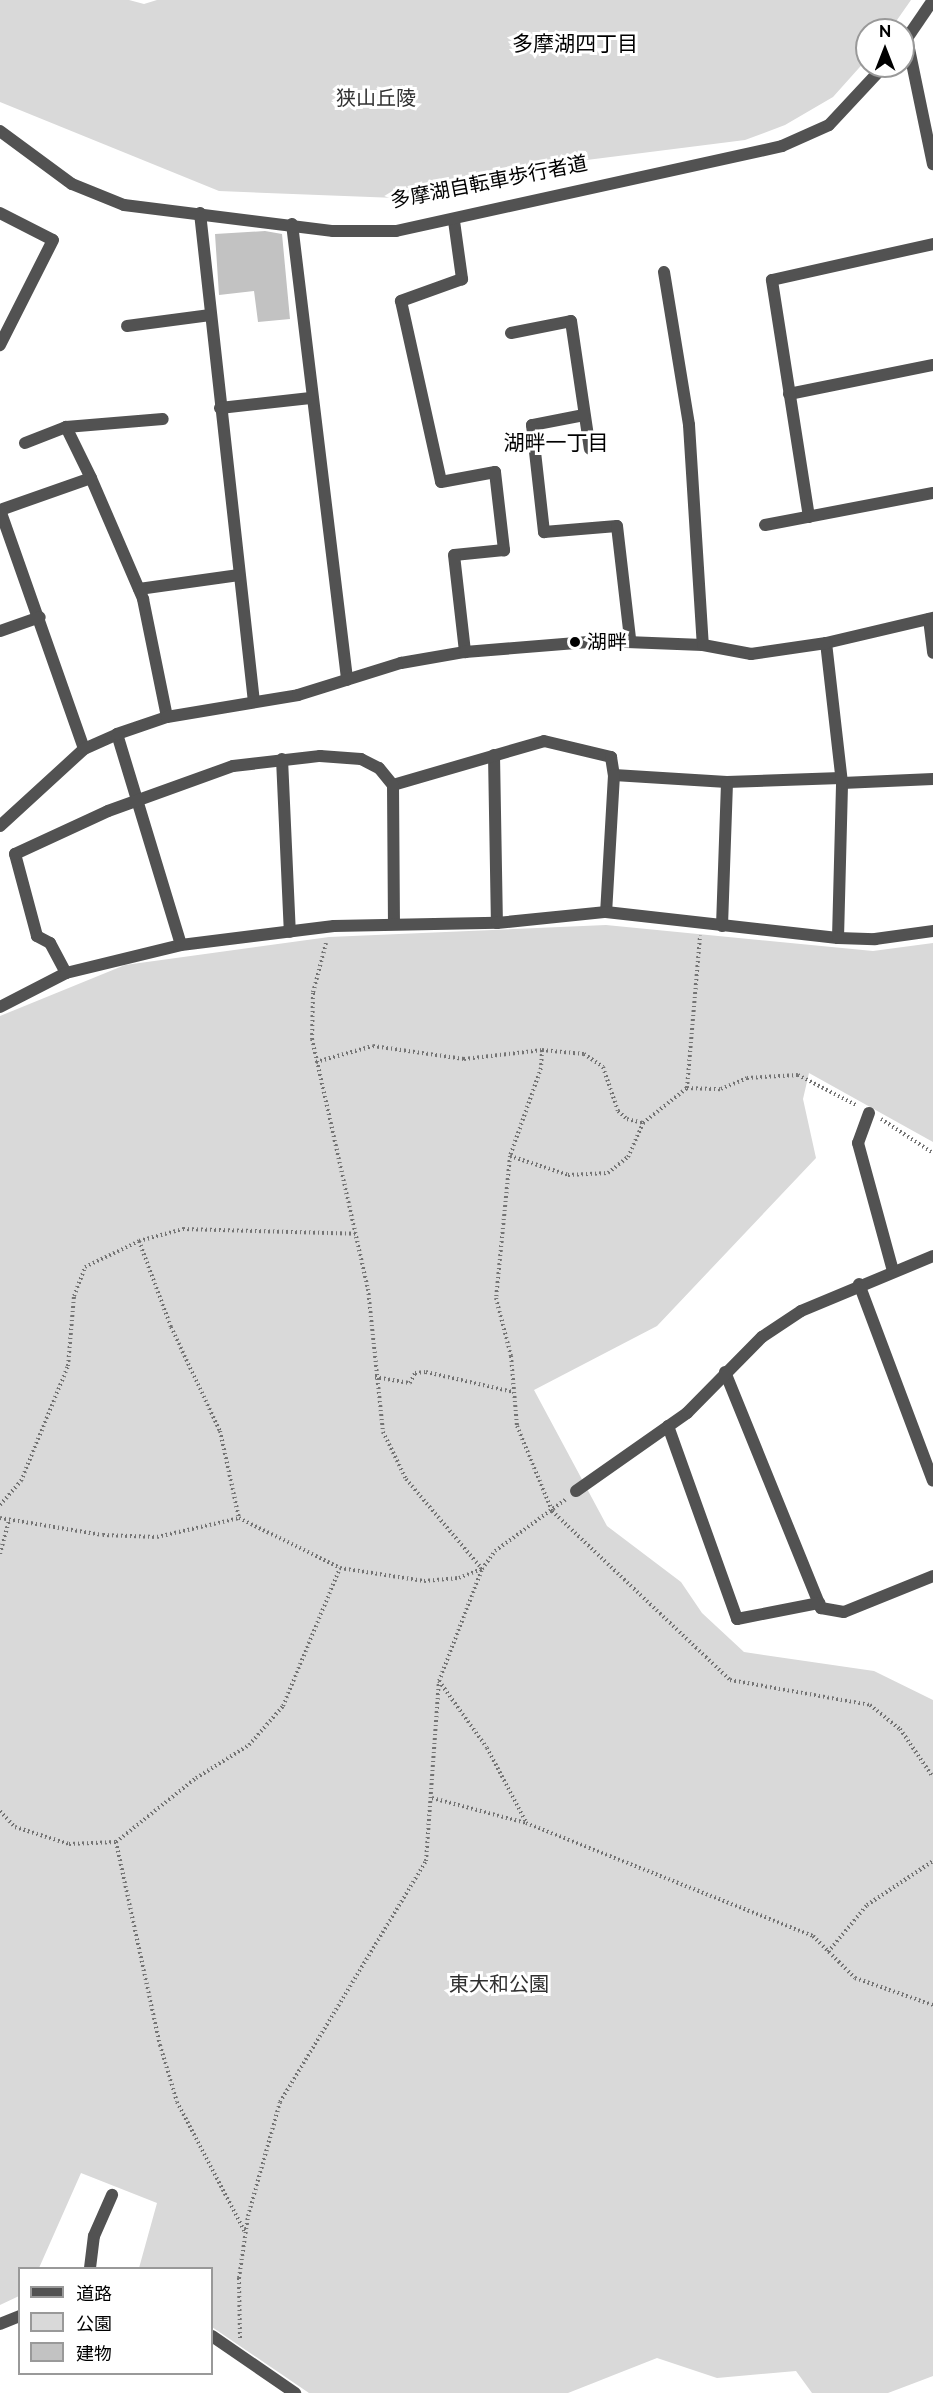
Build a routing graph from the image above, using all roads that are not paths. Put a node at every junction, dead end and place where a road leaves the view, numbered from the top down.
1 (933, 0) edge
2 (915, 26) edge
3 (874, 78) edge
4 (913, 78) edge
5 (0, 131) edge
6 (933, 164) edge
7 (0, 213) edge
8 (200, 213) junction
9 (454, 221) junction
10 (292, 224) junction
11 (933, 244) edge
12 (664, 272) dead end
13 (210, 315) junction
14 (127, 326) dead end
15 (511, 333) dead end
16 (0, 345) edge
17 (933, 365) edge
18 (789, 394) junction
19 (310, 398) junction
20 (220, 408) junction
21 (584, 415) junction
22 (163, 418) dead end
23 (66, 427) junction
24 (25, 443) dead end
25 (590, 448) dead end
26 (91, 478) junction
27 (933, 493) edge
28 (2, 510) edge
29 (809, 517) junction
30 (765, 525) dead end
31 (239, 575) junction
32 (139, 589) junction
33 (40, 617) junction
34 (931, 618) edge
35 (0, 631) edge
36 (630, 639) junction
37 (826, 643) junction
38 (703, 645) junction
39 (465, 652) junction
40 (933, 653) edge
41 (347, 680) junction
42 (254, 702) junction
43 (167, 717) junction
44 (117, 735) junction
45 (84, 749) junction
46 (494, 755) junction
47 (282, 759) junction
48 (614, 775) junction
49 (933, 779) edge
50 (841, 781) junction
51 (727, 782) junction
52 (393, 785) junction
53 (139, 801) junction
54 (0, 826) edge
55 (606, 912) junction
56 (497, 923) junction
57 (394, 924) junction
58 (722, 926) junction
59 (933, 931) edge
60 (290, 932) junction
61 (838, 938) junction
62 (182, 945) junction
63 (66, 973) junction
64 (0, 1007) edge
65 (869, 1113) dead end
66 (933, 1256) edge
67 (893, 1271) junction
68 (859, 1284) junction
69 (725, 1372) junction
70 (668, 1426) junction
71 (933, 1481) edge
72 (576, 1491) road end
73 (933, 1576) edge
74 (819, 1603) junction
75 (112, 2195) dead end
76 (90, 2267) edge
77 (18, 2317) edge
78 (0, 2324) edge
79 (213, 2337) edge
80 (295, 2393) edge

1 - 2 street
3 - 9 street
4 - 6 street
5 - 8 street
7 - 16 street
8 - 10 street
8 - 13 street
9 - 10 street
9 - 39 street
10 - 19 street
11 - 18 street
12 - 38 street
13 - 14 street
13 - 20 street
15 - 21 street
17 - 18 street
18 - 29 street
19 - 20 street
19 - 41 street
20 - 31 street
21 - 25 street
21 - 36 street
22 - 23 street
23 - 24 street
23 - 26 street
26 - 28 street
26 - 32 street
27 - 29 street
28 - 33 street
29 - 30 street
31 - 32 street
31 - 42 street
32 - 43 street
33 - 35 street
33 - 45 street
34 - 37 street
34 - 40 street
36 - 38 street
36 - 39 street
37 - 38 street
37 - 50 street
39 - 41 street
41 - 42 street
42 - 43 street
43 - 44 street
44 - 45 street
44 - 53 street
45 - 54 street
46 - 48 street
46 - 52 street
46 - 56 street
47 - 52 street
47 - 53 street
47 - 60 street
48 - 51 street
48 - 55 street
49 - 50 street
50 - 51 street
50 - 61 street
51 - 58 street
52 - 57 street
53 - 62 street
53 - 63 street
55 - 56 street
55 - 58 street
56 - 57 street
57 - 60 street
58 - 61 street
59 - 61 street
60 - 62 street
62 - 63 street
63 - 64 street
65 - 67 street
66 - 67 street
67 - 68 street
68 - 69 street
68 - 71 street
69 - 70 street
69 - 74 street
70 - 72 street
70 - 74 street
73 - 74 street
75 - 76 street
77 - 78 street
79 - 80 street

